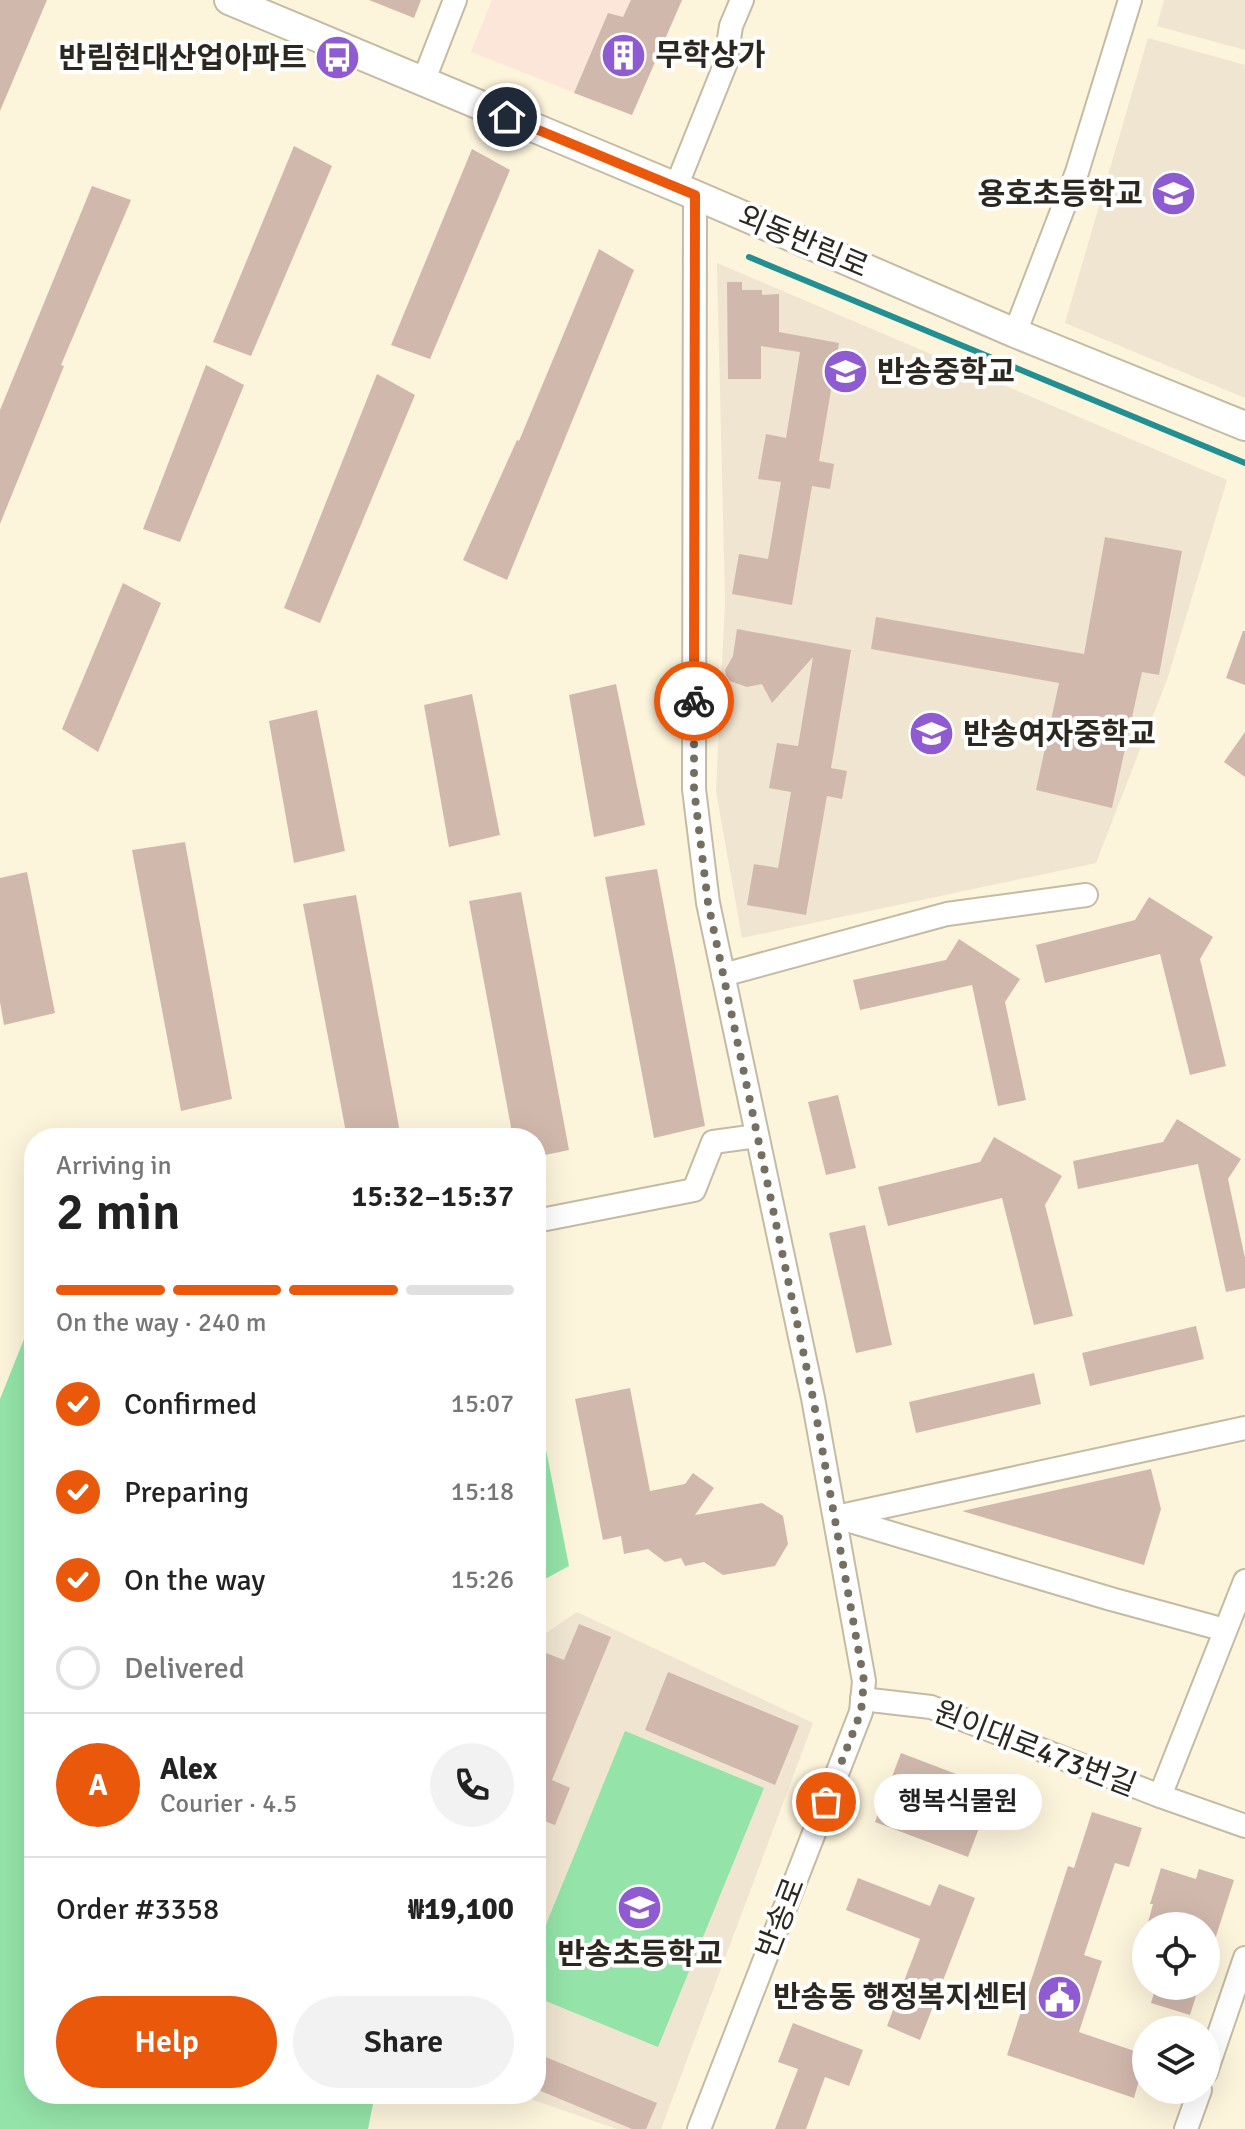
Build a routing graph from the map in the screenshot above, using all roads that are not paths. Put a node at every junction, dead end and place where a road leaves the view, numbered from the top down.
1 (229, 0) edge
2 (455, 0) edge
3 (742, 0) edge
4 (1130, 0) edge
5 (423, 82) junction
6 (685, 191) junction
7 (1015, 333) junction
8 (1245, 426) edge
9 (1086, 895) dead end
10 (723, 975) junction
11 (757, 1136) junction
12 (546, 1219) edge
13 (1245, 1428) edge
14 (836, 1517) junction
15 (1245, 1581) edge
16 (1225, 1630) junction
17 (862, 1699) junction
18 (1160, 1796) junction
19 (1245, 1826) edge
20 (1245, 1958) edge
21 (1220, 2031) edge
22 (1195, 2104) edge
23 (699, 2129) edge
24 (1186, 2129) edge

1 - 5 main road, 외동반림로
2 - 5 street
3 - 6 street
4 - 7 street
5 - 6 main road, 외동반림로
6 - 7 main road, 외동반림로
6 - 10 street, 반송로
7 - 8 main road, 외동반림로
9 - 10 street
10 - 11 street, 반송로
11 - 12 street
11 - 14 street, 반송로
13 - 14 street
14 - 16 street
14 - 17 street, 반송로
15 - 16 street, 원이대로473번길
16 - 18 street, 원이대로473번길
17 - 18 street, 원이대로473번길
17 - 23 street, 반송로
18 - 19 street, 원이대로473번길
20 - 21 street
22 - 24 street

